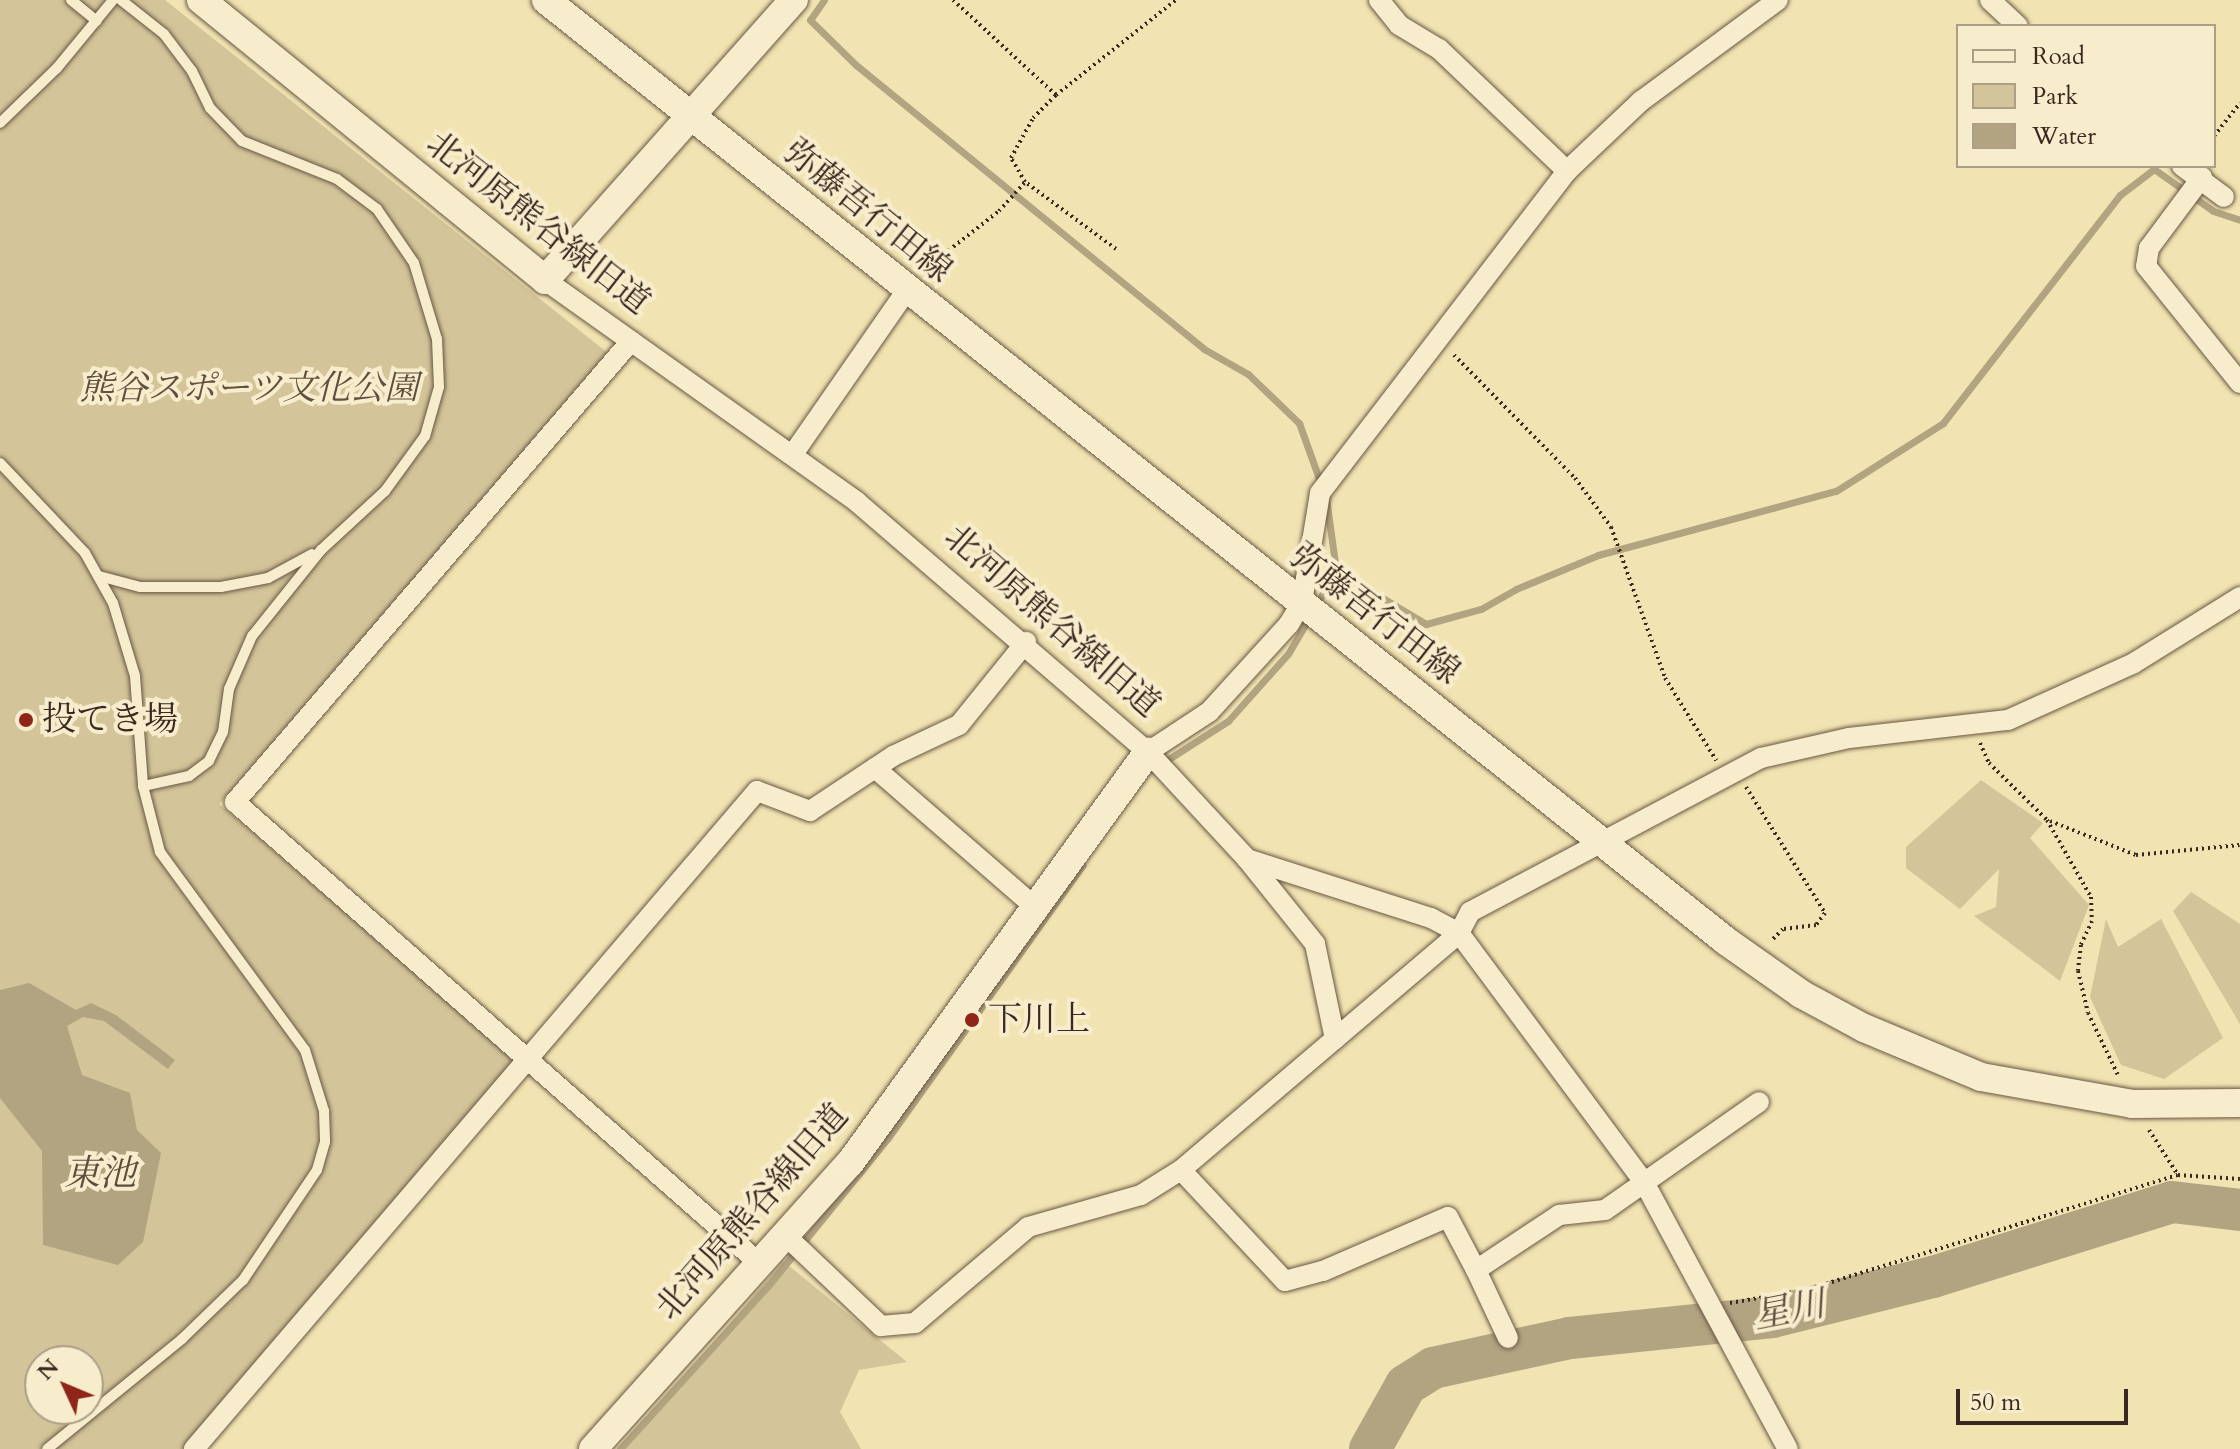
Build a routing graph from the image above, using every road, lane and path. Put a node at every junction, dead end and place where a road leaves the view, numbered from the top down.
1 (71, 0) edge
2 (113, 0) edge
3 (121, 0) edge
4 (201, 0) edge
5 (546, 0) edge
6 (794, 0) edge
7 (953, 0) edge
8 (1176, 0) edge
9 (1379, 0) edge
10 (1778, 0) edge
11 (1990, 0) edge
12 (97, 21) junction
13 (2016, 24) edge
14 (1056, 95) junction
15 (2240, 103) edge
16 (695, 118) junction
17 (0, 123) edge
18 (2216, 133) edge
19 (2186, 168) edge
20 (1567, 171) junction
21 (2202, 177) junction
22 (1025, 182) junction
23 (2224, 197) dead end
24 (1116, 249) dead end
25 (545, 280) junction
26 (907, 290) junction
27 (1438, 339) junction
28 (631, 341) junction
29 (2240, 383) edge
30 (793, 454) junction
31 (0, 463) edge
32 (321, 550) junction
33 (99, 576) junction
34 (2240, 597) edge
35 (1302, 602) junction
36 (1026, 642) junction
37 (1973, 727) junction
38 (1148, 752) junction
39 (875, 768) junction
40 (1732, 774) junction
41 (143, 786) junction
42 (2047, 820) junction
43 (1603, 842) junction
44 (2240, 845) edge
45 (1247, 859) junction
46 (1036, 908) junction
47 (1459, 933) junction
48 (1755, 961) junction
49 (1335, 1039) junction
50 (527, 1061) junction
51 (1759, 1102) dead end
52 (2240, 1103) edge
53 (2132, 1104) junction
54 (1181, 1170) junction
55 (2178, 1175) junction
56 (2240, 1179) edge
57 (1644, 1182) junction
58 (784, 1234) junction
59 (759, 1263) junction
60 (1476, 1270) junction
61 (1712, 1307) junction
62 (1508, 1338) dead end
63 (47, 1449) edge
64 (194, 1449) edge
65 (593, 1449) edge
66 (1788, 1449) edge

1 - 12 lane
2 - 12 lane
3 - 32 lane
4 - 25 main road, 北河原熊谷線旧道
5 - 16 main road, 弥藤吾行田線
6 - 16 main road
7 - 14 path
8 - 14 path
9 - 20 street
10 - 20 street
11 - 13 street
12 - 17 lane
14 - 22 path
15 - 18 path
16 - 25 main road
16 - 26 main road, 弥藤吾行田線
19 - 21 street
20 - 27 street
21 - 23 street
21 - 29 street
22 - 24 path
22 - 26 path
25 - 28 street, 北河原熊谷線旧道
26 - 30 street
26 - 35 main road, 弥藤吾行田線
27 - 35 street
27 - 40 path
28 - 30 street, 北河原熊谷線旧道
28 - 50 street
30 - 36 street, 北河原熊谷線旧道
31 - 33 lane
32 - 33 lane
32 - 41 lane
33 - 41 lane
34 - 37 street
35 - 38 street
35 - 43 main road, 弥藤吾行田線
36 - 38 street, 北河原熊谷線旧道
36 - 39 street
37 - 40 street
37 - 42 path
38 - 45 street
38 - 46 main road, 北河原熊谷線旧道
39 - 46 street
39 - 50 street
40 - 43 street
40 - 48 path
41 - 63 lane
42 - 44 path
42 - 53 path
43 - 47 street
43 - 48 main road, 弥藤吾行田線
45 - 47 street
45 - 49 street
46 - 58 main road, 北河原熊谷線旧道
47 - 49 street
47 - 57 street
48 - 53 main road, 弥藤吾行田線
49 - 54 street
50 - 59 street
50 - 64 street
51 - 57 street
52 - 53 main road, 弥藤吾行田線
53 - 55 path
54 - 58 street
54 - 60 street
55 - 56 path
55 - 61 path
57 - 60 street
57 - 61 street
58 - 59 main road, 北河原熊谷線旧道
59 - 65 main road, 北河原熊谷線旧道
60 - 62 street
61 - 66 street

